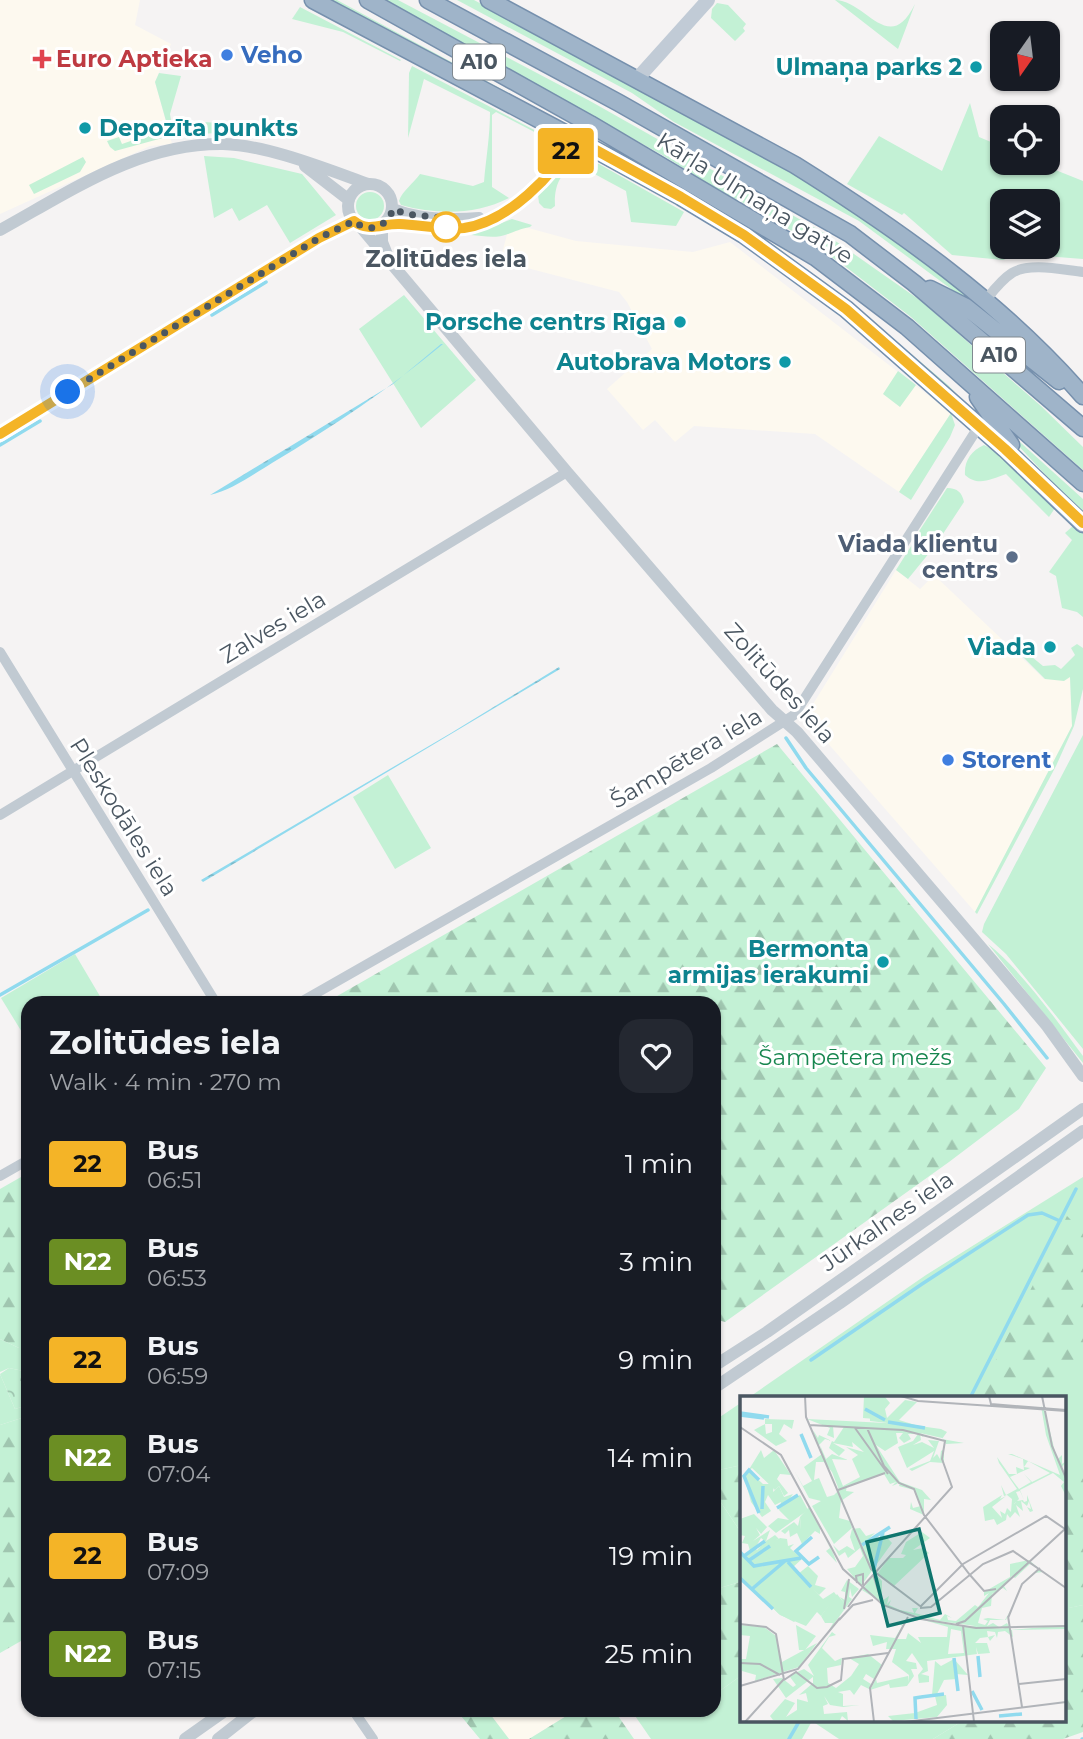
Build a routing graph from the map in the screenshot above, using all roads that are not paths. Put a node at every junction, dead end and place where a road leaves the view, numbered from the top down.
1 (313, 0) edge
2 (368, 0) edge
3 (428, 0) edge
4 (489, 0) edge
5 (708, 0) edge
6 (637, 79) junction
7 (574, 138) junction
8 (297, 159) junction
9 (368, 184) junction
10 (349, 200) junction
11 (393, 209) junction
12 (493, 217) junction
13 (356, 223) junction
14 (383, 224) junction
15 (0, 230) edge
16 (388, 258) junction
17 (1083, 272) edge
18 (914, 283) junction
19 (985, 301) junction
20 (965, 378) junction
21 (1083, 399) edge
22 (979, 426) junction
23 (1083, 428) edge
24 (0, 434) edge
25 (567, 472) junction
26 (1040, 481) junction
27 (1083, 483) edge
28 (1083, 524) edge
29 (0, 652) edge
30 (786, 722) junction
31 (73, 771) junction
32 (0, 815) edge
33 (212, 996) edge
34 (311, 996) edge
35 (1083, 1076) edge
36 (1078, 1112) edge
37 (1082, 1132) edge
38 (21, 1164) edge
39 (0, 1176) edge
40 (721, 1362) edge
41 (721, 1383) edge
42 (216, 1717) edge
43 (246, 1717) edge
44 (358, 1717) edge
45 (185, 1739) edge
46 (218, 1739) edge
47 (373, 1739) edge

1 - 7 highway
2 - 20 highway, Kārļa Ulmaņa gatve / A10
3 - 18 highway, Kārļa Ulmaņa gatve / A10
4 - 6 highway
5 - 6 main road
6 - 19 highway
7 - 12 street
7 - 22 highway
8 - 9 street
8 - 10 street
8 - 15 street
9 - 10 street
9 - 11 street
10 - 13 street
11 - 12 street
11 - 14 street
12 - 14 street
13 - 14 street
13 - 16 street, Zolitūdes iela
13 - 24 street
14 - 16 street, Zolitūdes iela
16 - 25 street, Zolitūdes iela
17 - 19 street
18 - 21 highway
18 - 23 highway, Kārļa Ulmaņa gatve / A10
19 - 21 highway
20 - 26 highway
20 - 27 highway, Kārļa Ulmaņa gatve / A10
22 - 26 highway
22 - 30 street, Šampētera iela
25 - 30 street, Zolitūdes iela
25 - 31 street, Zalves iela
26 - 28 highway
29 - 31 street, Pleskodāles iela
30 - 34 street, Šampētera iela
30 - 35 street, Zolitūdes iela
31 - 32 street, Zalves iela
31 - 33 street, Pleskodāles iela
36 - 40 street, Jūrkalnes iela
37 - 41 street, Jūrkalnes iela
38 - 39 street
42 - 45 street
43 - 46 street
44 - 47 street

